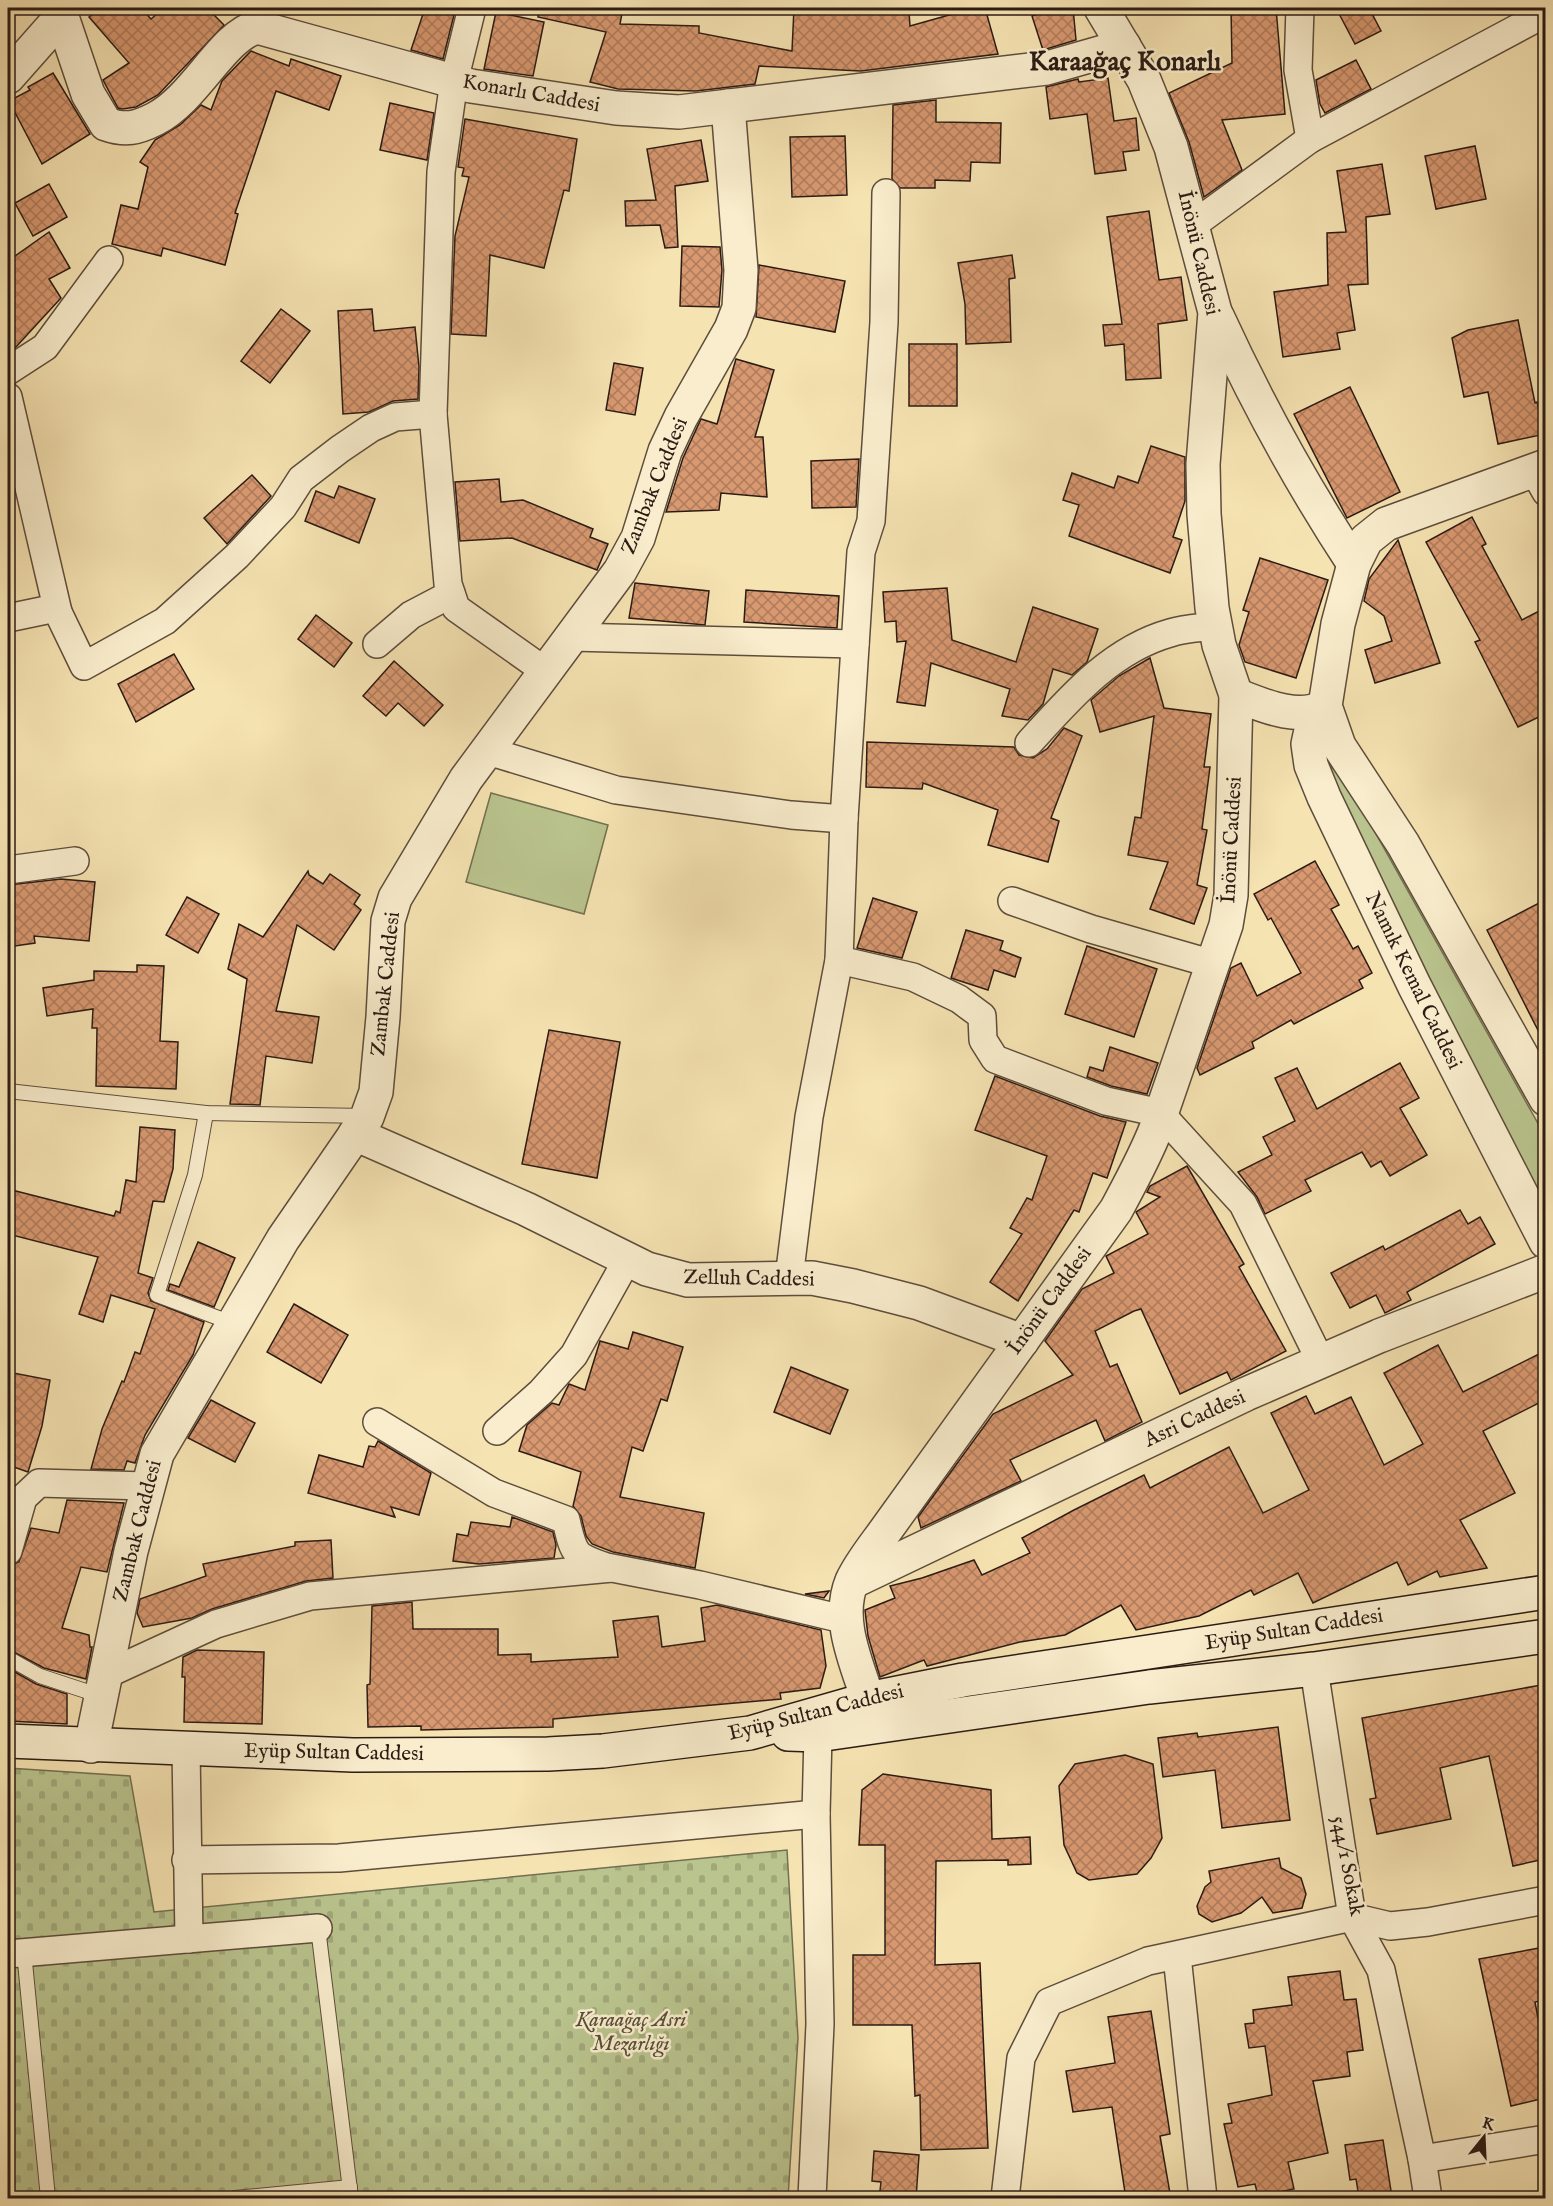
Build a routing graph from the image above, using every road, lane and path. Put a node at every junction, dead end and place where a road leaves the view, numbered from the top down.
1 (472, 8) edge
2 (1101, 8) edge
3 (1300, 8) edge
4 (61, 12) edge
5 (1545, 13) edge
6 (1124, 46) junction
7 (8, 77) edge
8 (454, 81) junction
9 (728, 106) junction
10 (1310, 139) junction
11 (886, 193) dead end
12 (1193, 225) junction
13 (109, 260) dead end
14 (1215, 312) junction
15 (8, 370) edge
16 (8, 397) edge
17 (433, 414) junction
18 (1542, 476) edge
19 (1354, 564) junction
20 (451, 594) junction
21 (58, 612) junction
22 (8, 618) edge
23 (1216, 626) junction
24 (571, 638) junction
25 (377, 644) dead end
26 (855, 644) junction
27 (545, 671) junction
28 (1236, 695) junction
29 (1320, 709) junction
30 (1029, 743) dead end
31 (488, 751) junction
32 (844, 819) junction
33 (75, 861) dead end
34 (8, 870) edge
35 (1012, 901) dead end
36 (839, 960) junction
37 (1213, 964) junction
38 (8, 1091) edge
39 (1545, 1098) edge
40 (206, 1113) junction
41 (1160, 1113) junction
42 (361, 1125) junction
43 (1545, 1242) edge
44 (627, 1260) junction
45 (1545, 1271) edge
46 (789, 1278) junction
47 (232, 1323) junction
48 (1022, 1341) junction
49 (1321, 1362) junction
50 (377, 1422) dead end
51 (497, 1431) dead end
52 (146, 1486) junction
53 (8, 1551) edge
54 (612, 1568) junction
55 (852, 1582) junction
56 (1545, 1592) edge
57 (847, 1620) junction
58 (1545, 1636) edge
59 (8, 1658) edge
60 (1314, 1669) junction
61 (103, 1685) junction
62 (868, 1699) junction
63 (750, 1733) junction
64 (818, 1735) junction
65 (8, 1741) edge
66 (91, 1746) junction
67 (186, 1749) junction
68 (816, 1814) junction
69 (186, 1860) junction
70 (1545, 1900) edge
71 (1352, 1917) junction
72 (318, 1928) joint
73 (189, 1939) junction
74 (16, 1953) edge
75 (1176, 1956) junction
76 (1545, 2139) edge
77 (1422, 2159) junction
78 (351, 2193) edge
79 (48, 2199) edge
80 (235, 2199) edge
81 (812, 2199) edge
82 (1005, 2199) edge
83 (1203, 2199) edge
84 (1428, 2199) edge

1 - 8 street
2 - 6 street, İnönü Caddesi
3 - 10 street
4 - 7 street
4 - 8 street, Konarlı Caddesi
5 - 10 street
6 - 9 street, Konarlı Caddesi
6 - 12 street, İnönü Caddesi
8 - 9 street, Konarlı Caddesi
8 - 17 street
9 - 24 street, Zambak Caddesi
10 - 12 street
11 - 26 street
12 - 14 street, İnönü Caddesi
13 - 15 street
14 - 19 street
14 - 23 street, İnönü Caddesi
16 - 21 street
17 - 20 street
17 - 21 street
18 - 19 street, Namık Kemal Caddesi
19 - 29 street, Namık Kemal Caddesi
20 - 25 street
20 - 27 street
21 - 22 street
23 - 28 street, İnönü Caddesi
23 - 30 street
24 - 26 street
24 - 27 street, Zambak Caddesi
26 - 32 street
27 - 31 street, Zambak Caddesi
28 - 29 street
28 - 37 street, İnönü Caddesi
29 - 39 street
29 - 43 street, Namık Kemal Caddesi
31 - 32 street
31 - 42 street, Zambak Caddesi
32 - 36 street
33 - 34 street
35 - 37 street
36 - 41 street
36 - 46 street
37 - 41 street, İnönü Caddesi
38 - 40 lane
40 - 42 lane
40 - 47 lane
41 - 48 street, İnönü Caddesi
41 - 49 street
42 - 44 street, Zelluh Caddesi
42 - 47 street, Zambak Caddesi
44 - 46 street, Zelluh Caddesi
44 - 51 street
45 - 49 street, Asri Caddesi
46 - 48 street, Zelluh Caddesi
47 - 52 street, Zambak Caddesi
48 - 55 street, İnönü Caddesi
49 - 55 street, Asri Caddesi
50 - 54 street
52 - 53 street
52 - 61 street, Zambak Caddesi
54 - 57 street
54 - 61 street
55 - 57 street, İnönü Caddesi
56 - 62 street, Eyüp Sultan Caddesi
57 - 62 street, İnönü Caddesi
58 - 60 street
59 - 61 lane
60 - 64 street
60 - 71 street, 544/1 Sokak
61 - 66 street, Zambak Caddesi
62 - 63 street, Eyüp Sultan Caddesi
63 - 64 street
63 - 67 street, Eyüp Sultan Caddesi
64 - 68 street
65 - 66 street, Eyüp Sultan Caddesi
66 - 67 street, Eyüp Sultan Caddesi
67 - 69 street
68 - 69 street
68 - 81 street
69 - 73 street
70 - 71 street
71 - 75 street
71 - 77 street, 544/1 Sokak
72 - 73 street
72 - 78 lane
73 - 74 street
74 - 79 lane
75 - 82 street
75 - 83 street
76 - 77 street
77 - 84 street, 544/1 Sokak
78 - 80 lane

